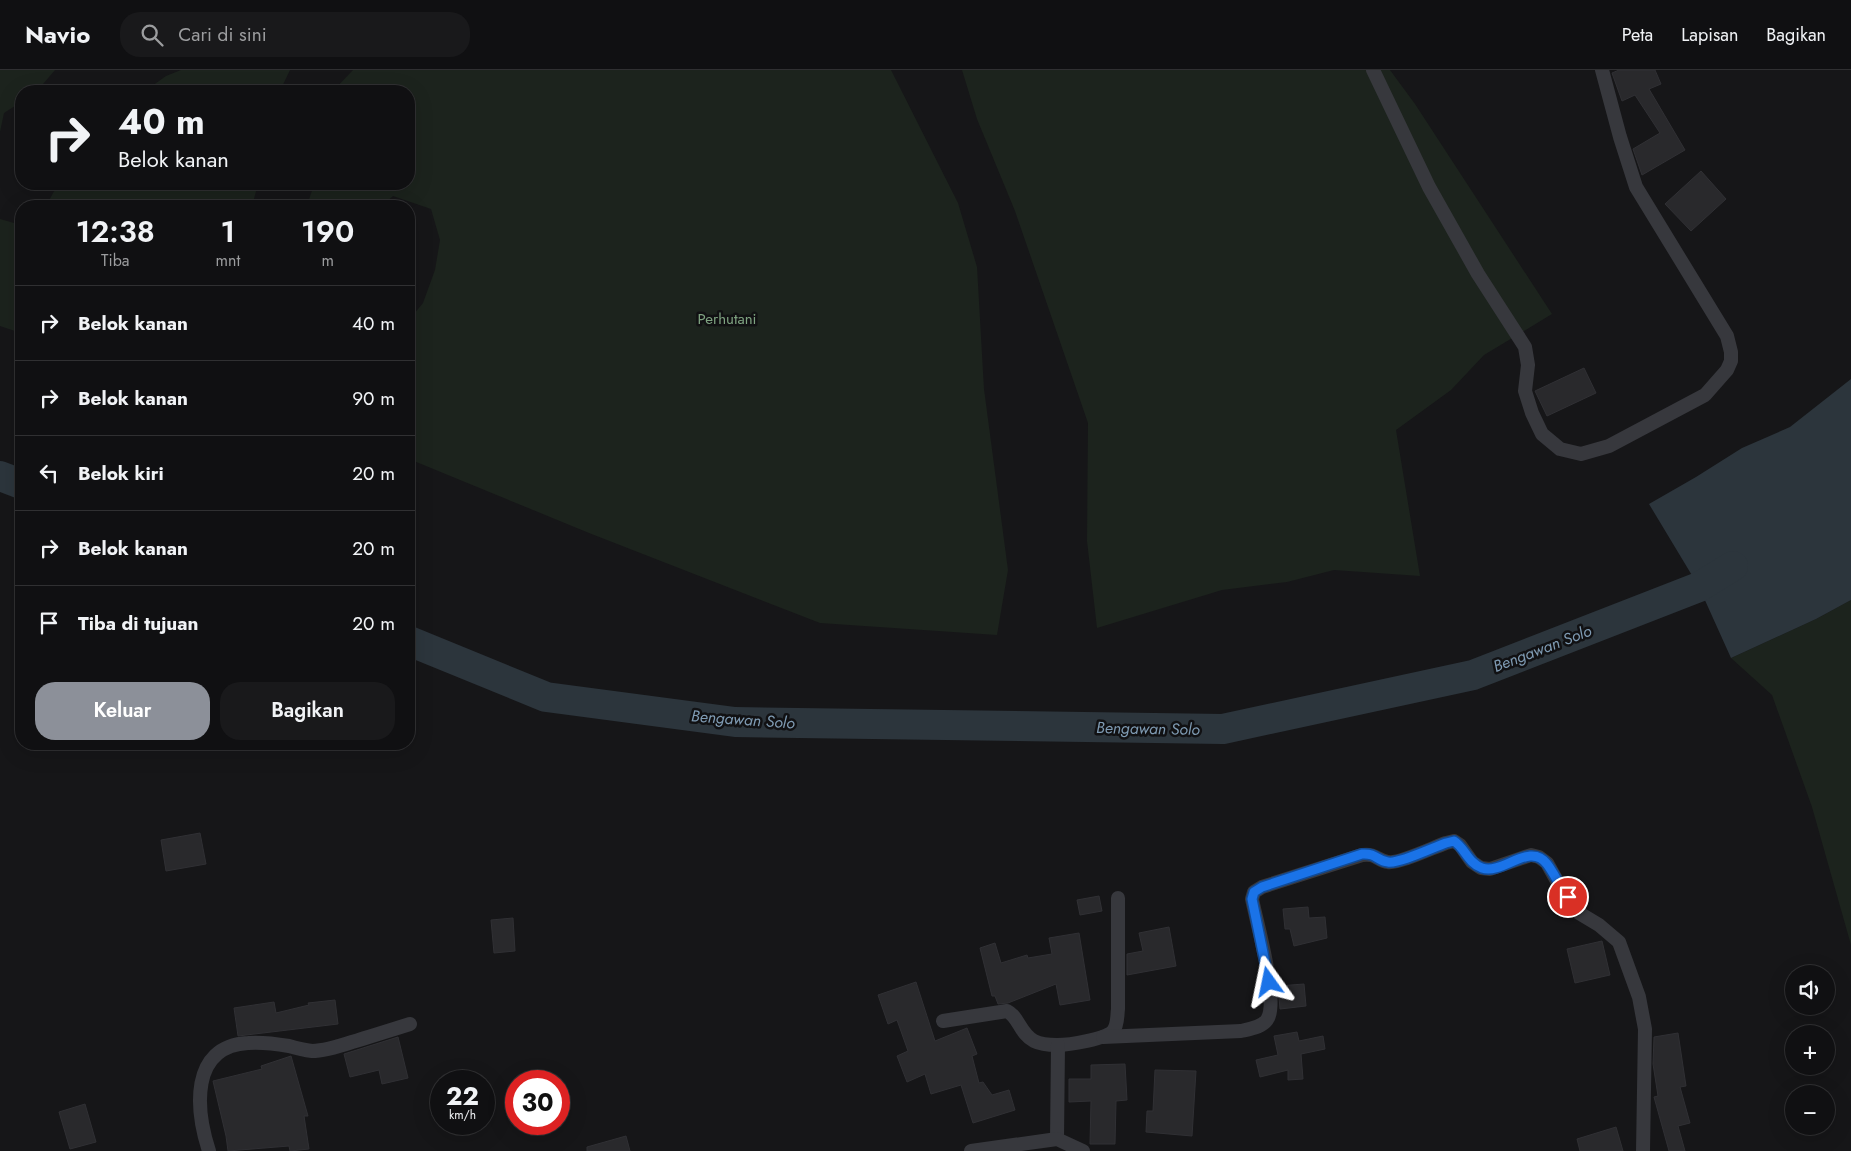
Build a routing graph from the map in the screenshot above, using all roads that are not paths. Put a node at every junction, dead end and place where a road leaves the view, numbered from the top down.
1 (1373, 70) edge
2 (1602, 70) edge
3 (1118, 898) dead end
4 (943, 1021) dead end
5 (410, 1024) dead end
6 (1103, 1037) junction
7 (1058, 1045) junction
8 (1057, 1139) junction
9 (209, 1151) edge
10 (971, 1151) edge
11 (1083, 1151) edge
12 (1643, 1151) edge

1 - 2 street
3 - 6 street
4 - 7 street
5 - 9 street
6 - 7 street
6 - 12 street
7 - 8 street
8 - 10 street
8 - 11 street

